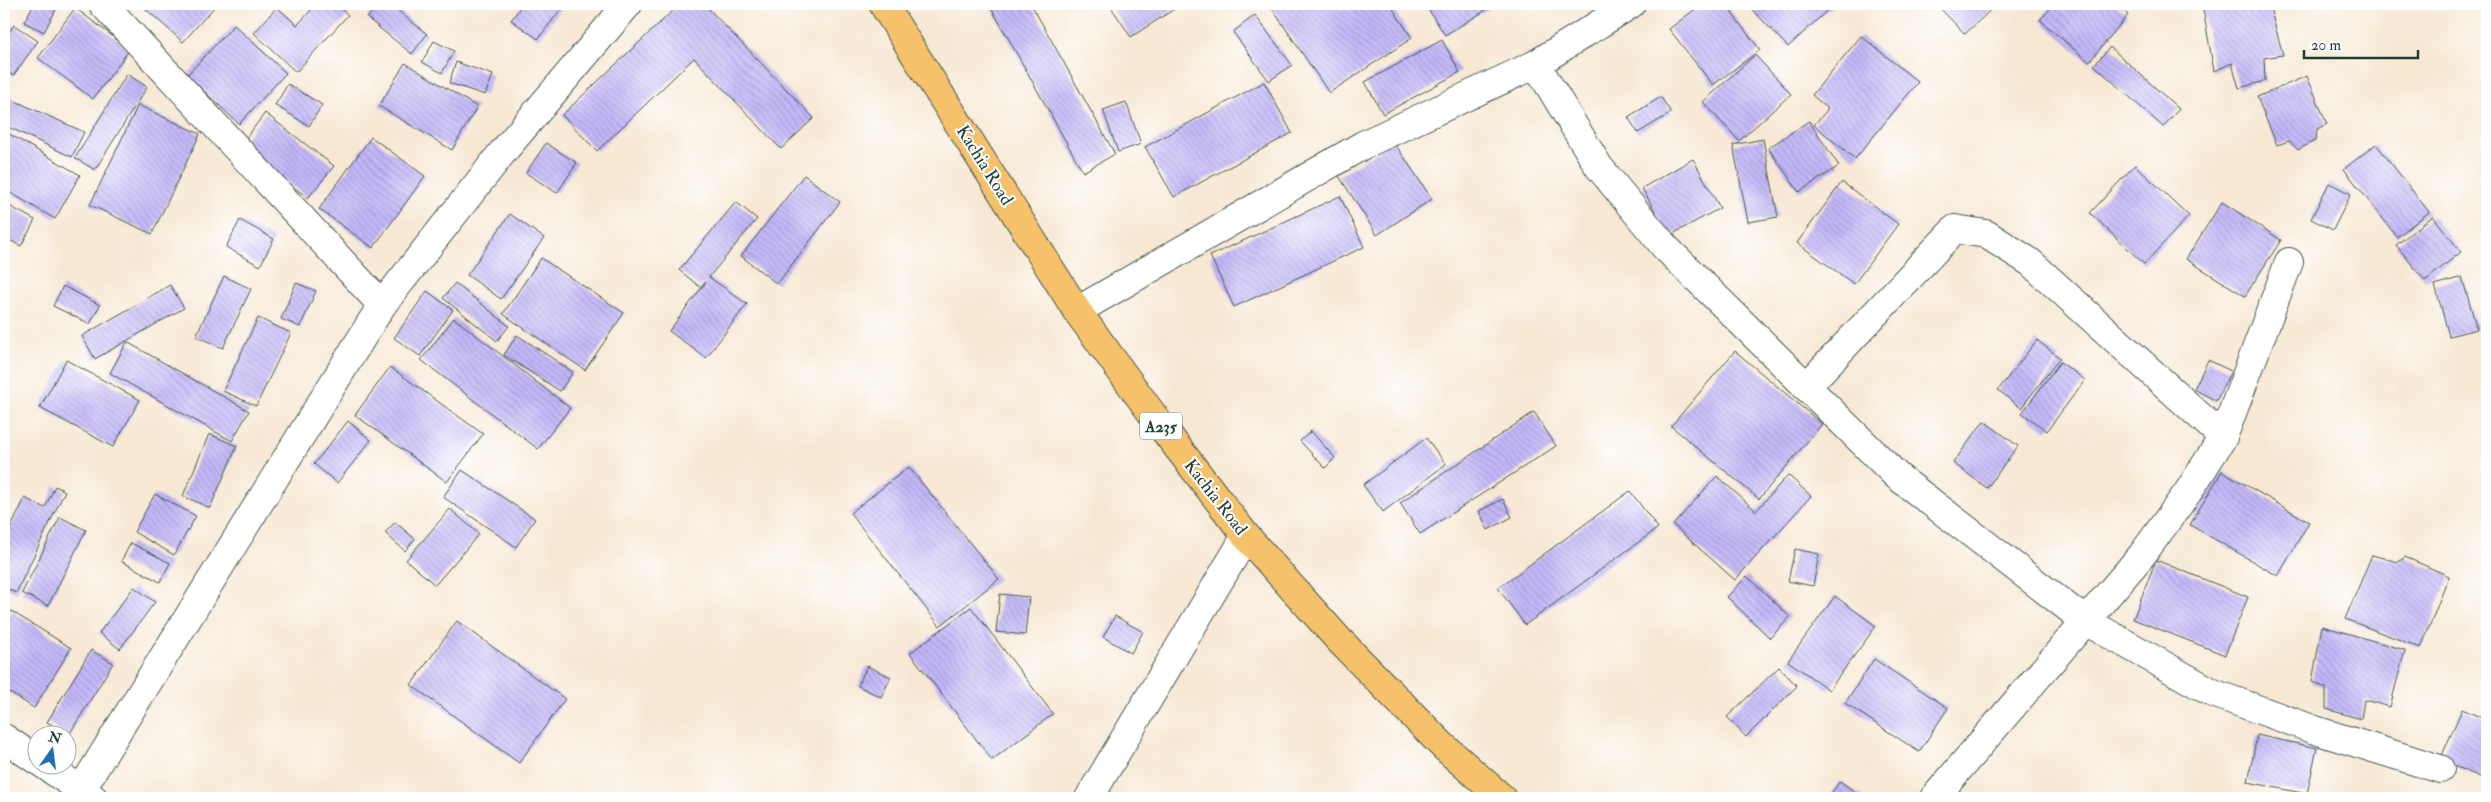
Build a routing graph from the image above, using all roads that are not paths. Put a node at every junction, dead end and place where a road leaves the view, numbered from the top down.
1 (103, 4) edge
2 (628, 4) edge
3 (883, 4) edge
4 (1631, 4) edge
5 (1536, 64) junction
6 (2289, 262) dead end
7 (382, 305) junction
8 (1077, 311) junction
9 (1806, 388) junction
10 (2222, 437) junction
11 (1246, 536) junction
12 (2084, 620) junction
13 (4, 738) edge
14 (28, 754) edge
15 (2440, 769) dead end
16 (56, 774) edge
17 (83, 795) edge
18 (1089, 798) edge
19 (1502, 798) edge
20 (1934, 798) edge

1 - 7 street
2 - 7 street
3 - 8 highway, Kachia Road / A235
4 - 5 street
5 - 8 street
5 - 9 street
6 - 10 street
7 - 17 street
8 - 11 highway, Kachia Road / A235
9 - 10 street
9 - 12 street
10 - 12 street
11 - 18 street
11 - 19 highway, Kachia Road / A235
12 - 15 street
12 - 20 street
13 - 14 street
16 - 17 street

